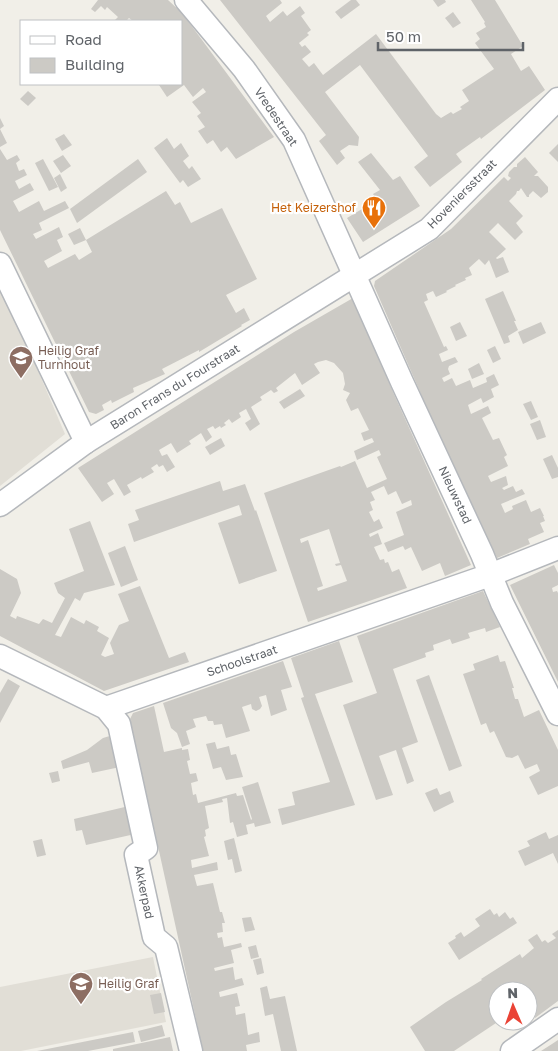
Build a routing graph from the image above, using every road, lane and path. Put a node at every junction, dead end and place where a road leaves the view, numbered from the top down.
1 (186, 0) edge
2 (558, 98) edge
3 (0, 264) edge
4 (355, 275) junction
5 (86, 442) junction
6 (0, 504) edge
7 (558, 548) edge
8 (490, 575) junction
9 (0, 656) edge
10 (106, 708) junction
11 (558, 714) edge
12 (558, 1020) edge
13 (191, 1051) edge
14 (512, 1051) edge

1 - 4 street, Vredestraat
2 - 4 street, Hoveniersstraat
3 - 5 street
4 - 5 street, Baron Frans du Fourstraat
4 - 8 street, Nieuwstad
5 - 6 street, Baron Frans du Fourstraat
7 - 8 street, Schoolstraat
8 - 10 street, Schoolstraat
8 - 11 street, Nieuwstad
9 - 10 street
10 - 13 street, Akkerpad
12 - 14 street

